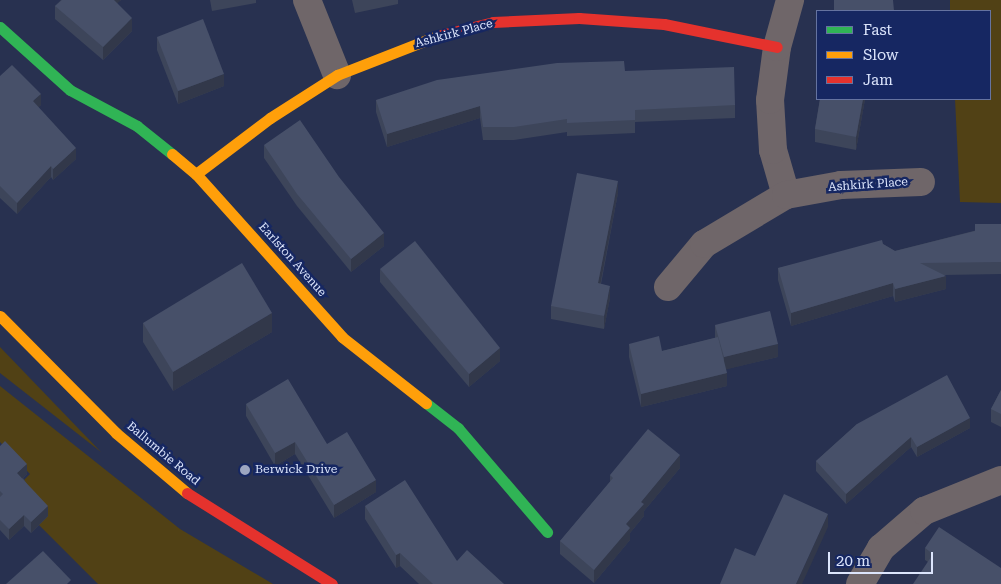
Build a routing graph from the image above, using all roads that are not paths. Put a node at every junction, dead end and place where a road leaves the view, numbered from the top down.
1 (307, 0) edge
2 (790, 0) edge
3 (0, 27) edge
4 (777, 47) junction
5 (337, 75) junction
6 (196, 174) junction
7 (921, 182) dead end
8 (786, 195) junction
9 (668, 287) dead end
10 (0, 316) edge
11 (1001, 480) edge
12 (547, 532) dead end
13 (332, 584) edge
14 (860, 584) edge

1 - 5 street
2 - 4 street
3 - 6 street, Earlston Avenue
4 - 5 street, Ashkirk Place
4 - 8 street
5 - 6 street, Ashkirk Place
6 - 12 street, Earlston Avenue
7 - 8 street, Ashkirk Place
8 - 9 street, Ashkirk Place
10 - 13 street, Ballumbie Road
11 - 14 street

